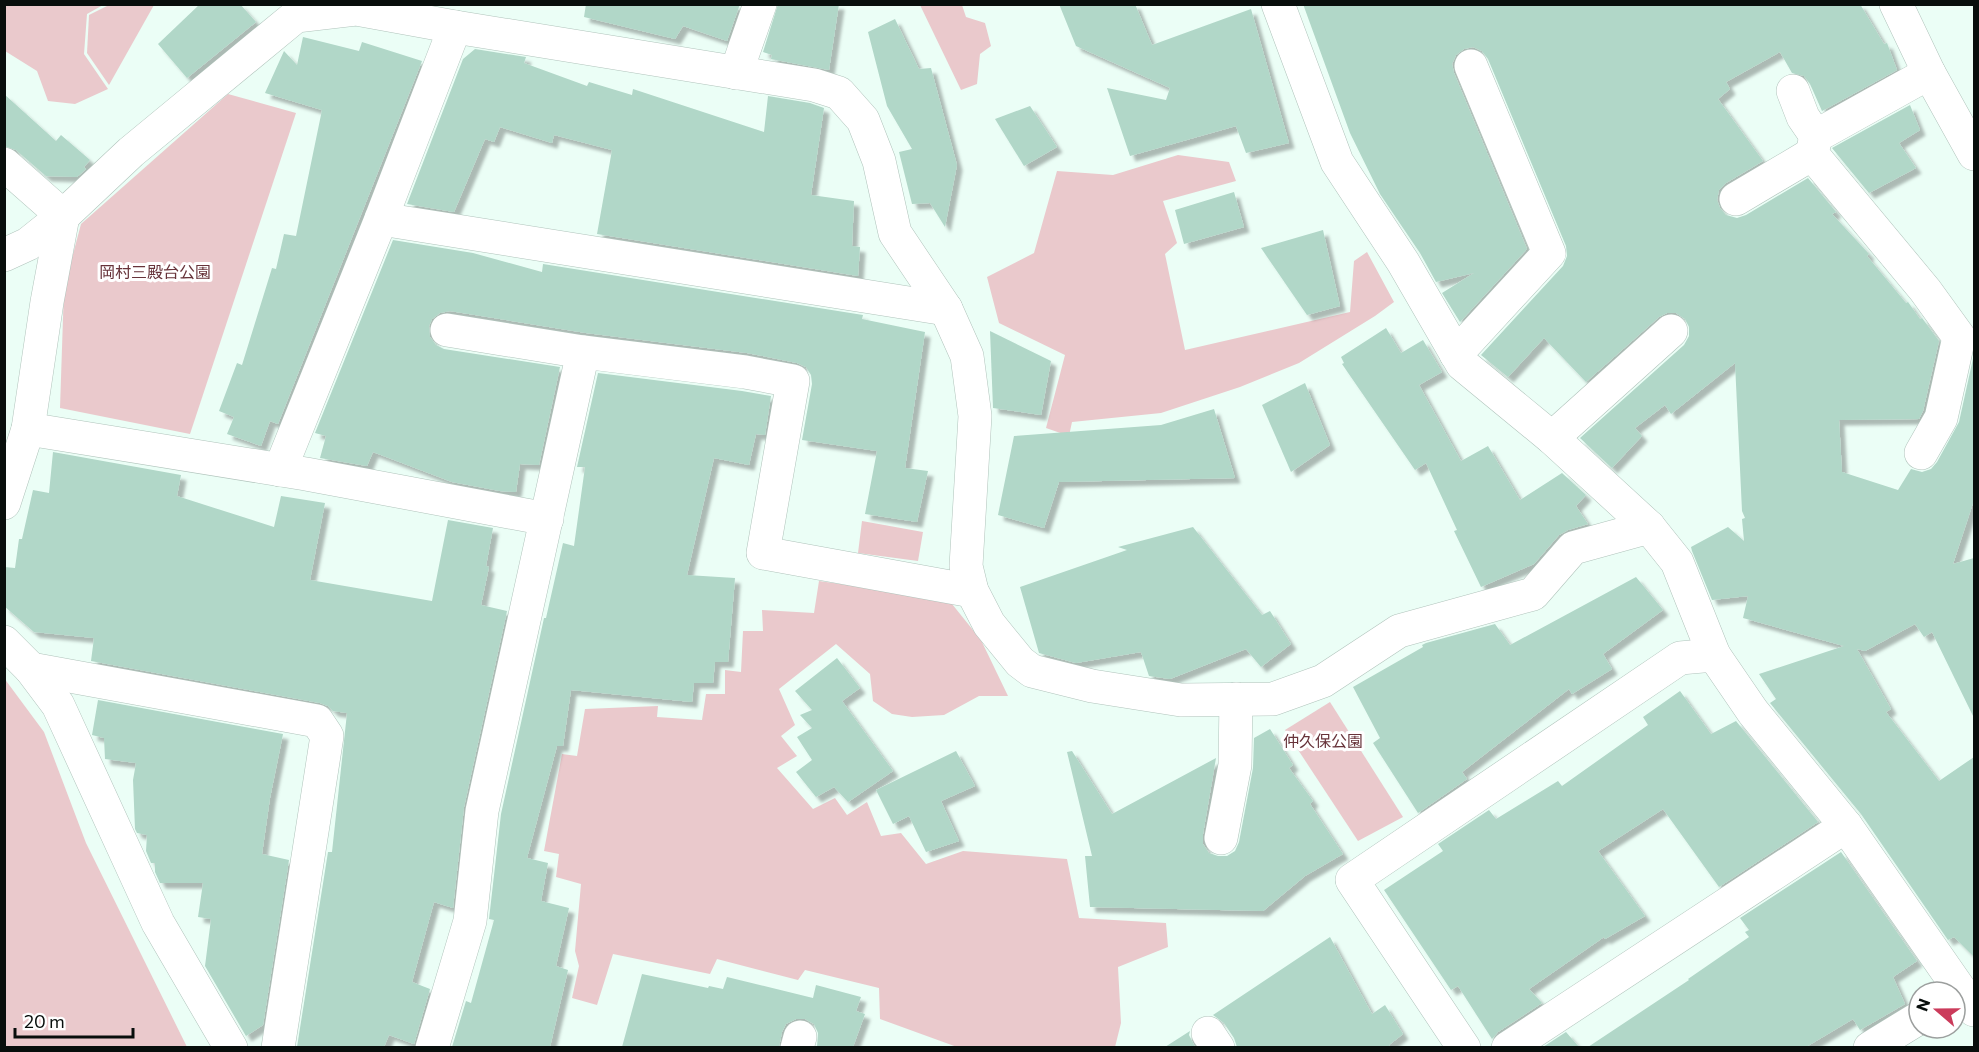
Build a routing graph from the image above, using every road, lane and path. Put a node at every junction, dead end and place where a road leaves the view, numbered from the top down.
1 (760, 4) edge
2 (1278, 4) edge
3 (1896, 4) edge
4 (455, 27) junction
5 (1471, 66) dead end
6 (736, 73) junction
7 (1929, 73) junction
8 (1792, 91) dead end
9 (1814, 145) junction
10 (1974, 154) edge
11 (4, 164) edge
12 (1736, 200) dead end
13 (63, 216) junction
14 (381, 219) junction
15 (4, 255) edge
16 (946, 309) junction
17 (447, 330) dead end
18 (1671, 331) dead end
19 (583, 352) junction
20 (1456, 354) junction
21 (28, 429) junction
22 (1552, 438) junction
23 (1921, 453) dead end
24 (280, 470) junction
25 (4, 503) edge
26 (547, 519) junction
27 (1649, 528) junction
28 (972, 591) junction
29 (4, 642) edge
30 (1714, 655) junction
31 (31, 669) junction
32 (1236, 699) junction
33 (1846, 826) junction
34 (1221, 838) dead end
35 (1950, 980) edge
36 (1907, 1025) edge
37 (231, 1047) edge
38 (278, 1047) edge
39 (432, 1047) edge
40 (1464, 1047) edge
41 (1508, 1047) edge
42 (1870, 1047) edge

1 - 6 street
2 - 20 street
3 - 7 street
4 - 6 street
4 - 13 street
4 - 14 street
5 - 20 street
6 - 16 street
7 - 9 street
7 - 10 street
8 - 9 street
9 - 12 street
9 - 23 street
11 - 13 street
13 - 15 street
13 - 21 street
14 - 16 street
14 - 24 street
16 - 28 street
17 - 19 street
18 - 22 street
19 - 26 street
19 - 28 street
20 - 22 street
21 - 24 street
21 - 25 street
22 - 27 street
24 - 26 street
26 - 39 street
27 - 30 street
27 - 32 street
28 - 32 street
29 - 31 street
30 - 33 street
30 - 40 street
31 - 37 street
31 - 38 street
32 - 34 street
33 - 35 street
33 - 41 street
36 - 42 street

